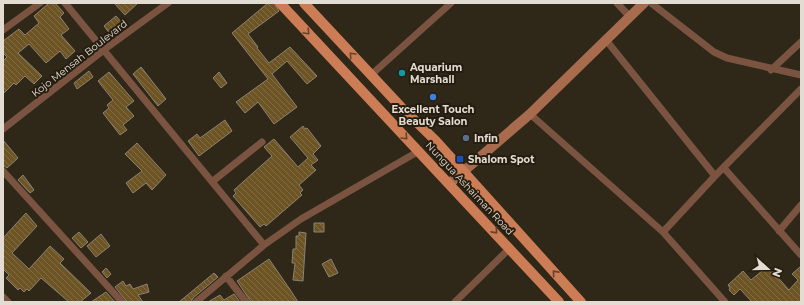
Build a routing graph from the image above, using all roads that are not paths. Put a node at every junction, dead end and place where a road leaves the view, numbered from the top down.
1 (40, 3) edge
2 (65, 3) edge
3 (168, 3) edge
4 (280, 3) edge
5 (304, 3) edge
6 (451, 3) edge
7 (617, 3) edge
8 (644, 3) edge
9 (651, 3) edge
10 (630, 17) junction
11 (3, 30) edge
12 (606, 40) junction
13 (801, 42) edge
14 (105, 49) junction
15 (771, 70) junction
16 (371, 75) junction
17 (801, 75) edge
18 (801, 89) edge
19 (530, 114) junction
20 (3, 129) edge
21 (262, 142) dead end
22 (419, 151) junction
23 (724, 168) junction
24 (3, 171) edge
25 (463, 171) junction
26 (715, 176) junction
27 (213, 181) junction
28 (450, 183) junction
29 (801, 205) edge
30 (779, 231) junction
31 (663, 232) junction
32 (264, 245) junction
33 (510, 248) junction
34 (801, 255) edge
35 (226, 276) junction
36 (3, 297) edge
37 (8, 302) edge
38 (122, 302) edge
39 (196, 302) edge
40 (246, 302) edge
41 (455, 302) edge
42 (559, 302) edge
43 (581, 302) edge
44 (726, 302) edge

1 - 11 street
2 - 14 street
3 - 14 street, Kojo Mensah Boulevard
4 -> 22 main road, Nungua Ashaiman Road
16 -> 5 main road, Nungua Ashaiman Road
6 - 16 street
7 - 10 street
8 - 10 street
9 - 15 street
10 - 12 street
12 - 19 street
12 - 26 street
13 - 15 street
14 - 20 street, Kojo Mensah Boulevard
14 - 27 street
15 - 17 street
16 - 25 main road, Nungua Ashaiman Road
18 - 23 street
19 - 25 street
19 - 31 street
21 - 27 street
22 - 28 main road, Nungua Ashaiman Road
22 - 32 street
23 - 26 street
23 - 30 street
24 - 38 street
25 - 28 street
43 -> 25 main road, Nungua Ashaiman Road
26 - 31 street
27 - 32 street
28 -> 33 main road, Nungua Ashaiman Road
29 - 30 street
30 - 34 street
31 - 44 street
32 - 35 street
33 - 41 street
33 - 42 main road, Nungua Ashaiman Road
35 - 39 street
35 - 40 street
36 - 37 street

